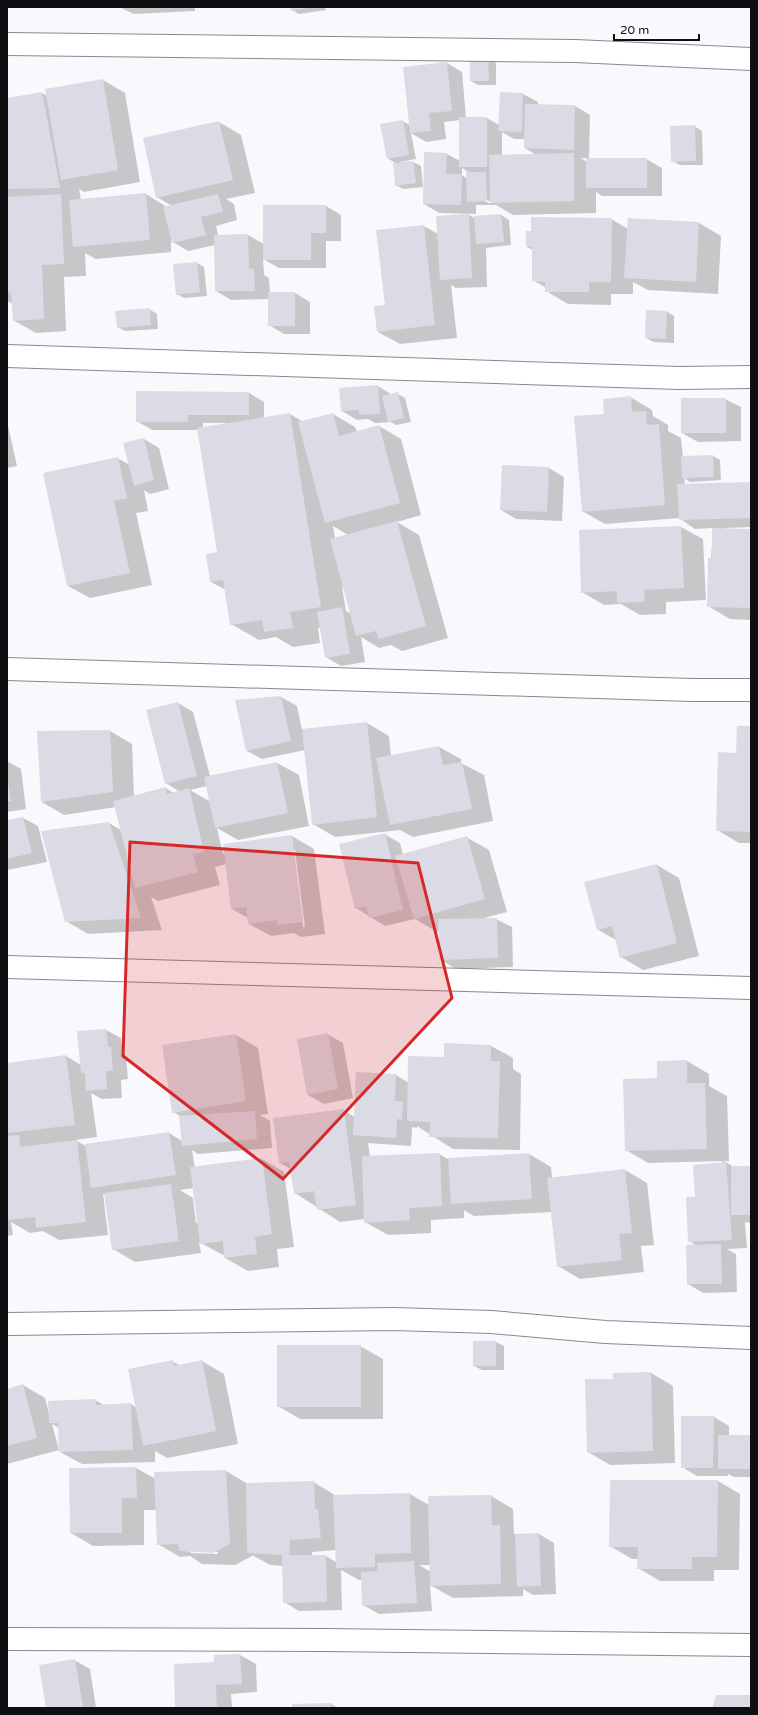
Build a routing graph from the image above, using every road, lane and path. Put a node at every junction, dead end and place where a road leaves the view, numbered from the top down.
1 (7, 44) edge
2 (751, 59) edge
3 (7, 356) edge
4 (751, 377) edge
5 (7, 669) edge
6 (751, 690) edge
7 (7, 967) edge
8 (751, 988) edge
9 (7, 1324) edge
10 (751, 1338) edge
11 (7, 1639) edge
12 (751, 1645) edge

1 - 2 street
3 - 4 street
5 - 6 street
7 - 8 street
9 - 10 street
11 - 12 street

